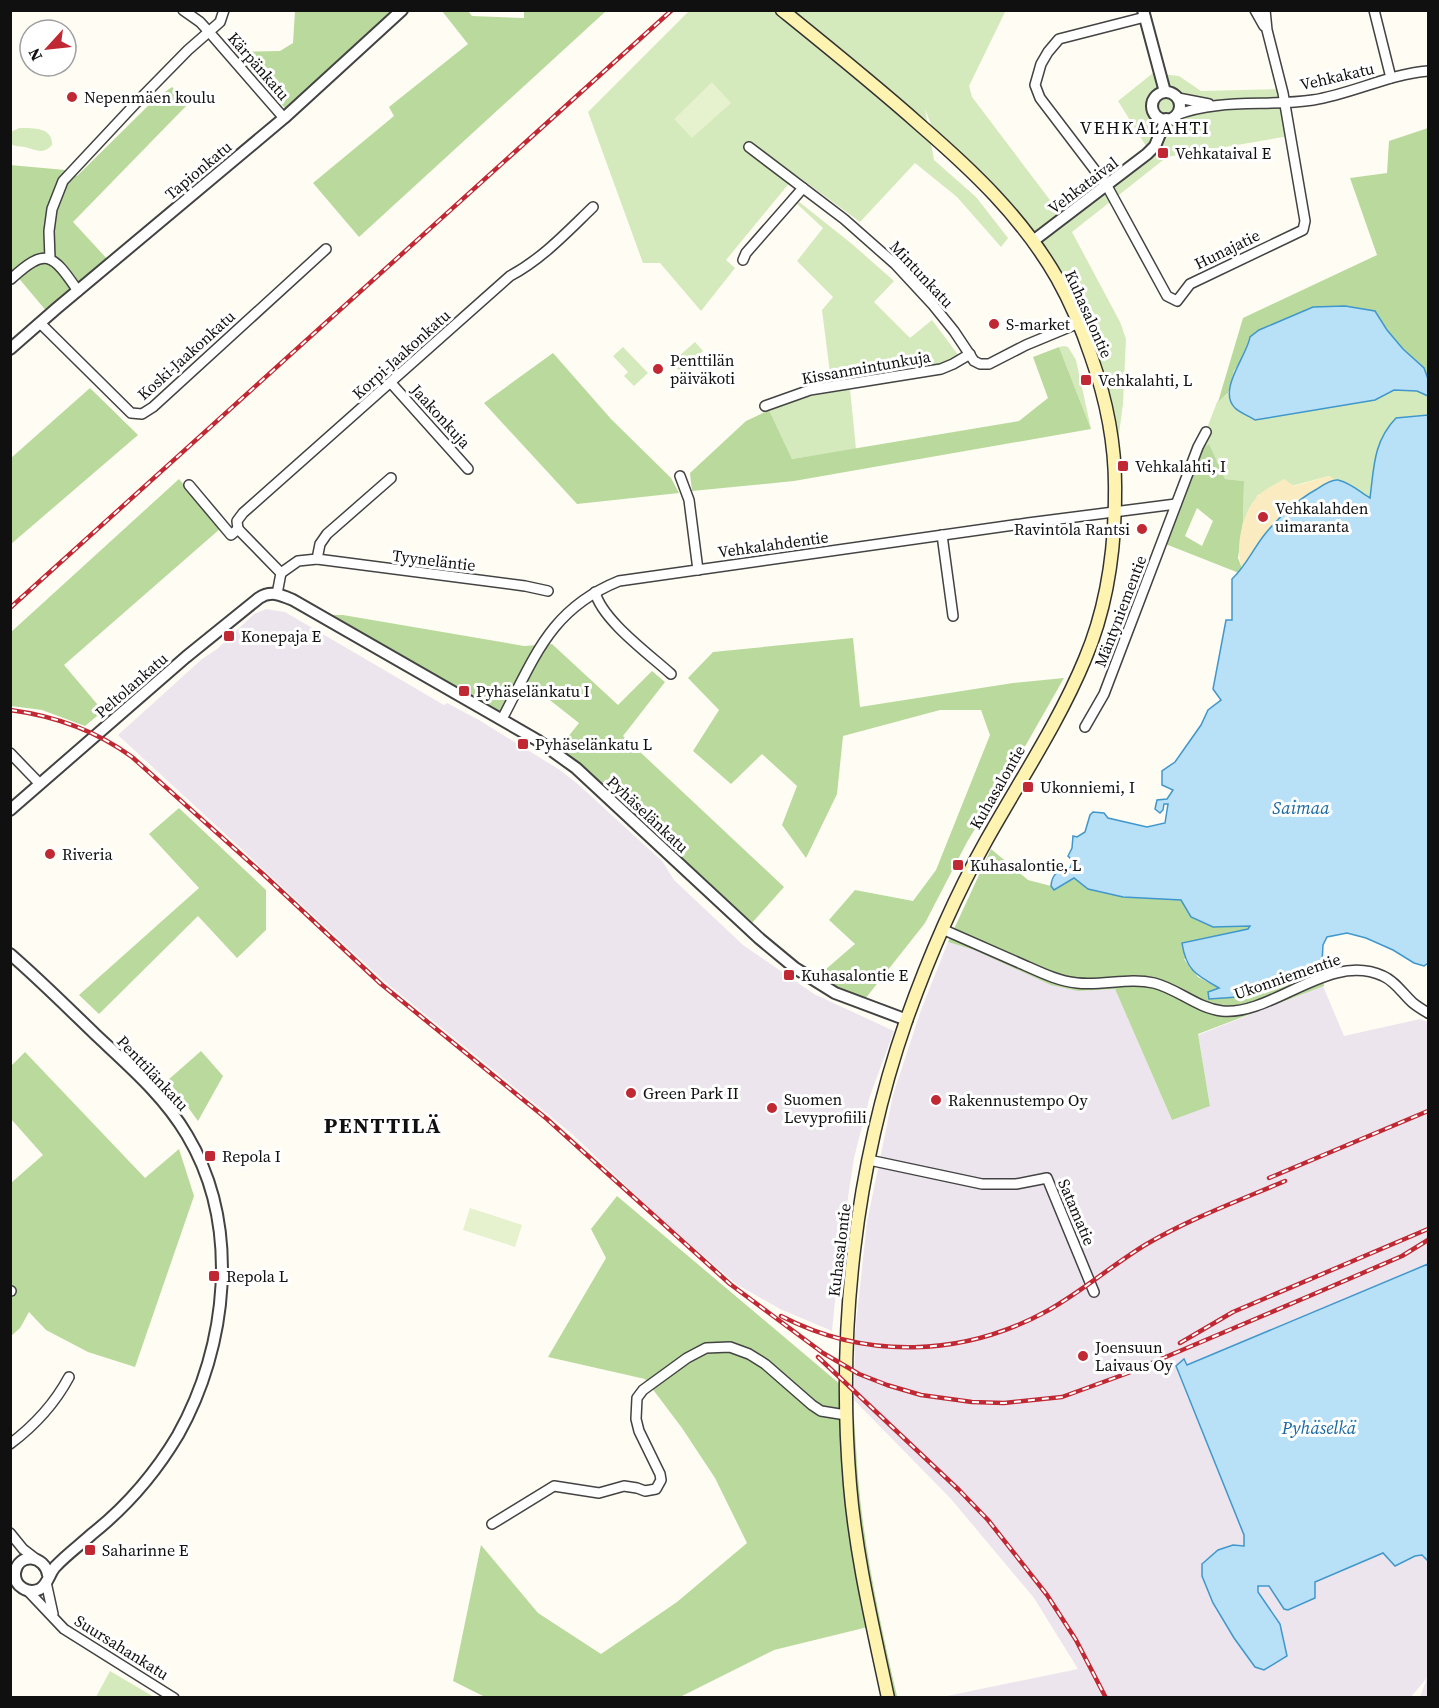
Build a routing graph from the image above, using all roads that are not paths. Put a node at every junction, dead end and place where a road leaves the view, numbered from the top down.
1 (183, 10) edge
2 (224, 10) edge
3 (402, 10) edge
4 (782, 10) edge
5 (1255, 10) edge
6 (1265, 10) edge
7 (1374, 10) edge
8 (1144, 14) edge
9 (1267, 30) junction
10 (210, 33) junction
11 (1428, 71) edge
12 (1391, 78) junction
13 (1165, 92) junction
14 (1178, 98) junction
15 (1284, 102) junction
16 (1214, 104) junction
17 (1171, 117) junction
18 (284, 118) junction
19 (748, 147) dead end
20 (1107, 186) junction
21 (803, 188) junction
22 (593, 207) dead end
23 (1033, 241) junction
24 (326, 249) dead end
25 (50, 259) junction
26 (743, 260) dead end
27 (11, 279) edge
28 (78, 291) junction
29 (40, 323) junction
30 (1079, 323) junction
31 (10, 349) edge
32 (970, 354) junction
33 (391, 383) junction
34 (765, 406) dead end
35 (1206, 432) dead end
36 (468, 469) dead end
37 (680, 476) dead end
38 (392, 478) dead end
39 (189, 486) dead end
40 (1176, 504) junction
41 (1115, 511) junction
42 (238, 529) junction
43 (942, 535) junction
44 (317, 559) junction
45 (698, 570) junction
46 (281, 573) junction
47 (548, 591) dead end
48 (595, 592) junction
49 (277, 594) junction
50 (953, 616) dead end
51 (671, 674) dead end
52 (502, 718) junction
53 (1085, 727) dead end
54 (10, 753) edge
55 (40, 784) junction
56 (10, 810) edge
57 (942, 929) junction
58 (10, 954) edge
59 (1428, 1013) edge
60 (907, 1020) junction
61 (869, 1160) junction
62 (1094, 1292) dead end
63 (69, 1377) dead end
64 (846, 1415) junction
65 (10, 1444) edge
66 (492, 1524) dead end
67 (12, 1535) edge
68 (69, 1554) junction
69 (39, 1560) junction
70 (15, 1570) edge
71 (47, 1579) junction
72 (20, 1588) edge
73 (55, 1619) junction
74 (174, 1698) edge
75 (888, 1698) edge

1 - 10 street, Kärpänkatu
2 - 10 street
3 - 18 street, Tapionkatu
4 - 23 main road, Kuhasalontie
5 - 9 street
6 - 9 street
7 - 12 street
8 - 13 street
8 - 20 street
9 - 15 street
10 - 18 street, Kärpänkatu
10 - 25 street
11 - 12 street, Vehkakatu
12 - 15 street, Vehkakatu
13 - 14 street
13 - 17 street
14 - 16 street, Vehkakatu
14 - 17 street
15 - 16 street, Vehkakatu
15 - 20 street, Hunajatie
16 - 17 street, Vehkakatu
17 - 20 street, Vehkataival
18 - 28 street, Tapionkatu
19 - 21 street, Mintunkatu
20 - 23 street, Vehkataival
21 - 26 street
21 - 32 street, Mintunkatu
22 - 33 street, Korpi-Jaakonkatu
23 - 30 main road, Kuhasalontie
24 - 29 street, Koski-Jaakonkatu
25 - 27 street
25 - 28 street
28 - 29 street, Tapionkatu
29 - 31 street, Tapionkatu
30 - 32 street
30 - 41 main road, Kuhasalontie
32 - 34 street, Kissanmintunkuja
33 - 36 street, Jaakonkuja
33 - 42 street, Korpi-Jaakonkatu
35 - 40 street, Mäntyniementie
37 - 45 street
38 - 44 street
39 - 42 street
40 - 41 street, Vehkalahdentie
40 - 53 street, Mäntyniementie
41 - 43 street, Vehkalahdentie
41 - 57 main road, Kuhasalontie
42 - 46 street
43 - 45 street, Vehkalahdentie
43 - 50 street
44 - 46 street
44 - 47 street, Tyyneläntie
45 - 48 street, Vehkalahdentie
46 - 49 street
48 - 51 street
48 - 52 street, Vehkalahdentie
49 - 52 street, Pyhäselänkatu
49 - 55 street, Peltolankatu
52 - 60 street, Pyhäselänkatu
54 - 55 street
55 - 56 street, Peltolankatu
57 - 59 street, Ukonniementie
57 - 60 main road, Kuhasalontie
58 - 68 street, Penttilänkatu
60 - 61 main road, Kuhasalontie
61 - 62 street, Satamatie
61 - 64 main road, Kuhasalontie
63 - 65 street
64 - 66 street
64 - 75 main road, Kuhasalontie
67 - 69 street
67 - 70 street
68 - 69 street
68 - 71 street, Penttilänkatu
69 - 70 street
69 - 71 street
70 - 72 street
71 - 72 street
71 - 73 street, Suursahankatu
72 - 73 street, Suursahankatu
73 - 74 street, Suursahankatu

